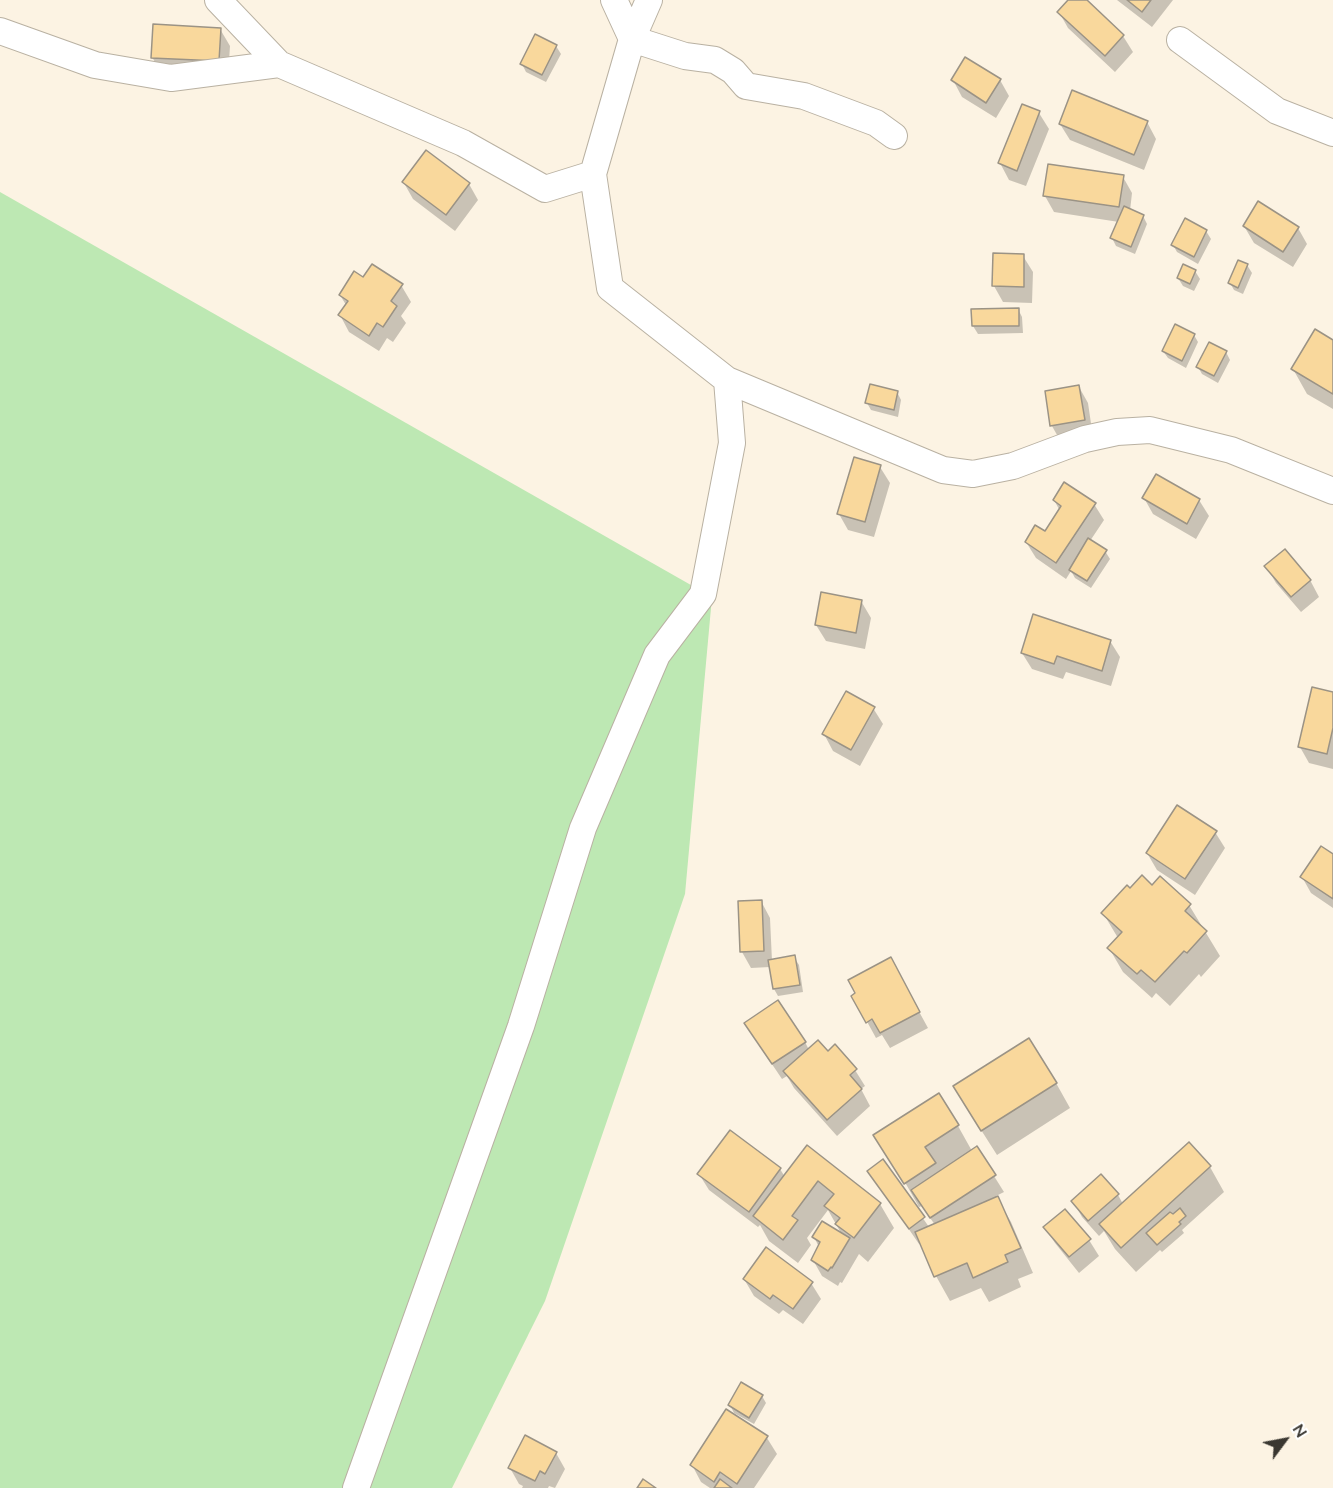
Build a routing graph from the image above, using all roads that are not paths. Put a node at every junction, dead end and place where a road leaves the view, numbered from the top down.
1 (218, 0) edge
2 (614, 0) edge
3 (649, 0) edge
4 (0, 31) edge
5 (632, 39) junction
6 (1180, 40) dead end
7 (279, 64) junction
8 (1333, 134) edge
9 (894, 136) dead end
10 (593, 174) junction
11 (727, 380) junction
12 (1333, 491) edge
13 (356, 1488) edge

1 - 7 street
2 - 5 street
3 - 5 street
4 - 7 street
5 - 9 street
5 - 10 street
6 - 8 street
7 - 10 street
10 - 11 street
11 - 12 street
11 - 13 street

